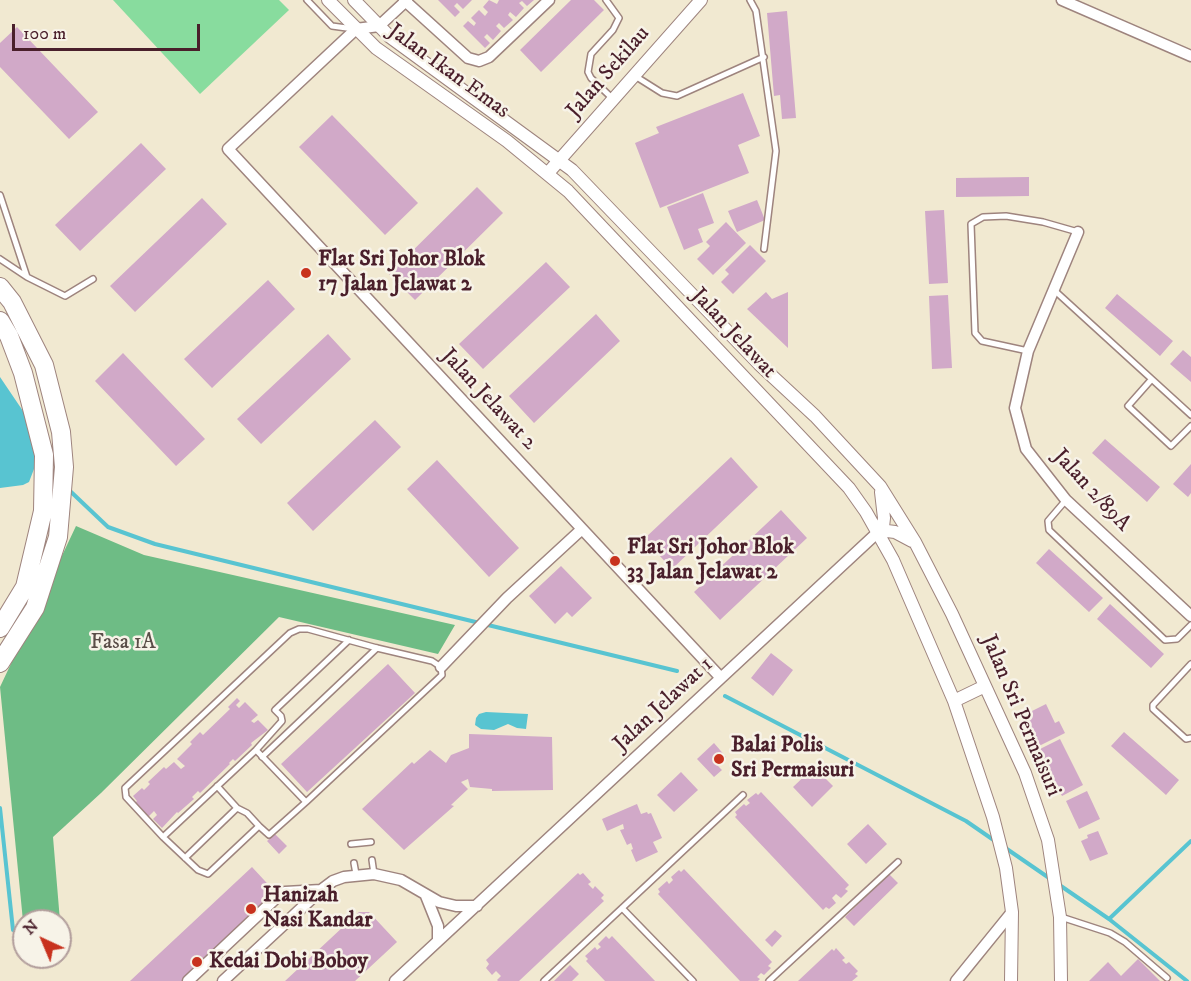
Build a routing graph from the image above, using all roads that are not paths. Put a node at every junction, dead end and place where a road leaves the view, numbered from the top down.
1 (307, 0) edge
2 (328, 0) edge
3 (354, 0) edge
4 (549, 0) edge
5 (606, 0) edge
6 (701, 0) edge
7 (750, 0) edge
8 (1062, 0) edge
9 (406, 1) edge
10 (379, 26) junction
11 (356, 29) junction
12 (1191, 56) edge
13 (764, 57) junction
14 (634, 75) junction
15 (613, 99) junction
16 (560, 160) junction
17 (548, 173) junction
18 (0, 195) edge
19 (1078, 232) joint
20 (764, 249) dead end
21 (0, 259) edge
22 (27, 278) junction
23 (93, 279) dead end
24 (0, 287) edge
25 (1054, 290) junction
26 (0, 321) edge
27 (1029, 351) junction
28 (1151, 380) junction
29 (1191, 416) edge
30 (1191, 426) edge
31 (880, 486) junction
32 (1066, 500) junction
33 (582, 529) junction
34 (877, 533) junction
35 (915, 542) junction
36 (1191, 616) edge
37 (1191, 625) edge
38 (0, 628) edge
39 (349, 640) junction
40 (377, 648) junction
41 (0, 663) edge
42 (1191, 664) edge
43 (441, 667) junction
44 (721, 678) junction
45 (985, 686) junction
46 (954, 701) junction
47 (1191, 738) edge
48 (256, 750) junction
49 (262, 757) junction
50 (217, 786) junction
51 (742, 795) dead end
52 (306, 802) junction
53 (237, 808) junction
54 (259, 826) junction
55 (163, 837) junction
56 (371, 842) dead end
57 (351, 844) dead end
58 (185, 858) junction
59 (372, 860) dead end
60 (898, 862) dead end
61 (374, 874) junction
62 (321, 890) junction
63 (426, 895) junction
64 (477, 906) junction
65 (622, 908) junction
66 (1011, 912) junction
67 (1060, 917) junction
68 (438, 940) junction
69 (1167, 978) dead end
70 (399, 980) edge
71 (188, 981) edge
72 (223, 981) edge
73 (544, 981) edge
74 (693, 981) edge
75 (769, 981) edge
76 (956, 981) edge
77 (1011, 981) edge
78 (1061, 981) edge

1 - 11 lane
2 - 11 street, Jalan Ikan Emas
3 - 10 street, Jalan Ikan Emas
4 - 9 street
5 - 15 lane
6 - 14 street, Jalan Sekilau
7 - 13 lane
8 - 12 street
9 - 10 street
10 - 11 street
10 - 16 street, Jalan Ikan Emas
11 - 17 street, Jalan Ikan Emas
11 - 33 street, Jalan Jelawat 2
13 - 14 lane
13 - 20 lane
14 - 15 street, Jalan Sekilau
15 - 16 street, Jalan Sekilau
16 - 17 street, Jalan Sekilau
16 - 31 street, Jalan Jelawat
17 - 34 street, Jalan Jelawat
18 - 22 lane
19 - 25 street, Jalan 2/89A
19 - 27 lane
21 - 22 lane
22 - 23 lane
24 - 41 highway
25 - 27 street, Jalan 2/89A
25 - 28 lane
26 - 38 highway
27 - 32 street, Jalan 2/89A
28 - 29 lane
28 - 30 lane
31 - 34 street
31 - 35 street, Jalan Sri Permaisuri
32 - 36 street, Jalan 2/89A
32 - 37 lane
33 - 43 street
33 - 44 street, Jalan Jelawat 2
34 - 35 street
34 - 44 street, Jalan Jelawat 1
34 - 46 street
35 - 45 street, Jalan Sri Permaisuri
39 - 40 lane
39 - 48 lane
39 - 55 lane
40 - 43 lane
40 - 49 lane
42 - 47 lane
43 - 52 lane
44 - 64 street, Jalan Jelawat 1
45 - 46 street
45 - 67 street, Jalan Sri Permaisuri
46 - 66 street
48 - 49 lane
48 - 50 lane
49 - 52 lane
50 - 53 lane
50 - 55 lane
51 - 65 lane
52 - 54 lane
53 - 54 lane
53 - 58 lane
54 - 58 lane
55 - 58 lane
56 - 57 lane
59 - 61 lane
60 - 75 lane
61 - 62 street
61 - 63 street
62 - 71 street
62 - 72 street
63 - 64 street
63 - 68 street
64 - 68 street, Jalan Jelawat 1
65 - 73 lane
65 - 74 lane
66 - 76 street
66 - 77 street
67 - 69 lane
67 - 78 street, Jalan Sri Permaisuri
68 - 70 street, Jalan Jelawat 1

